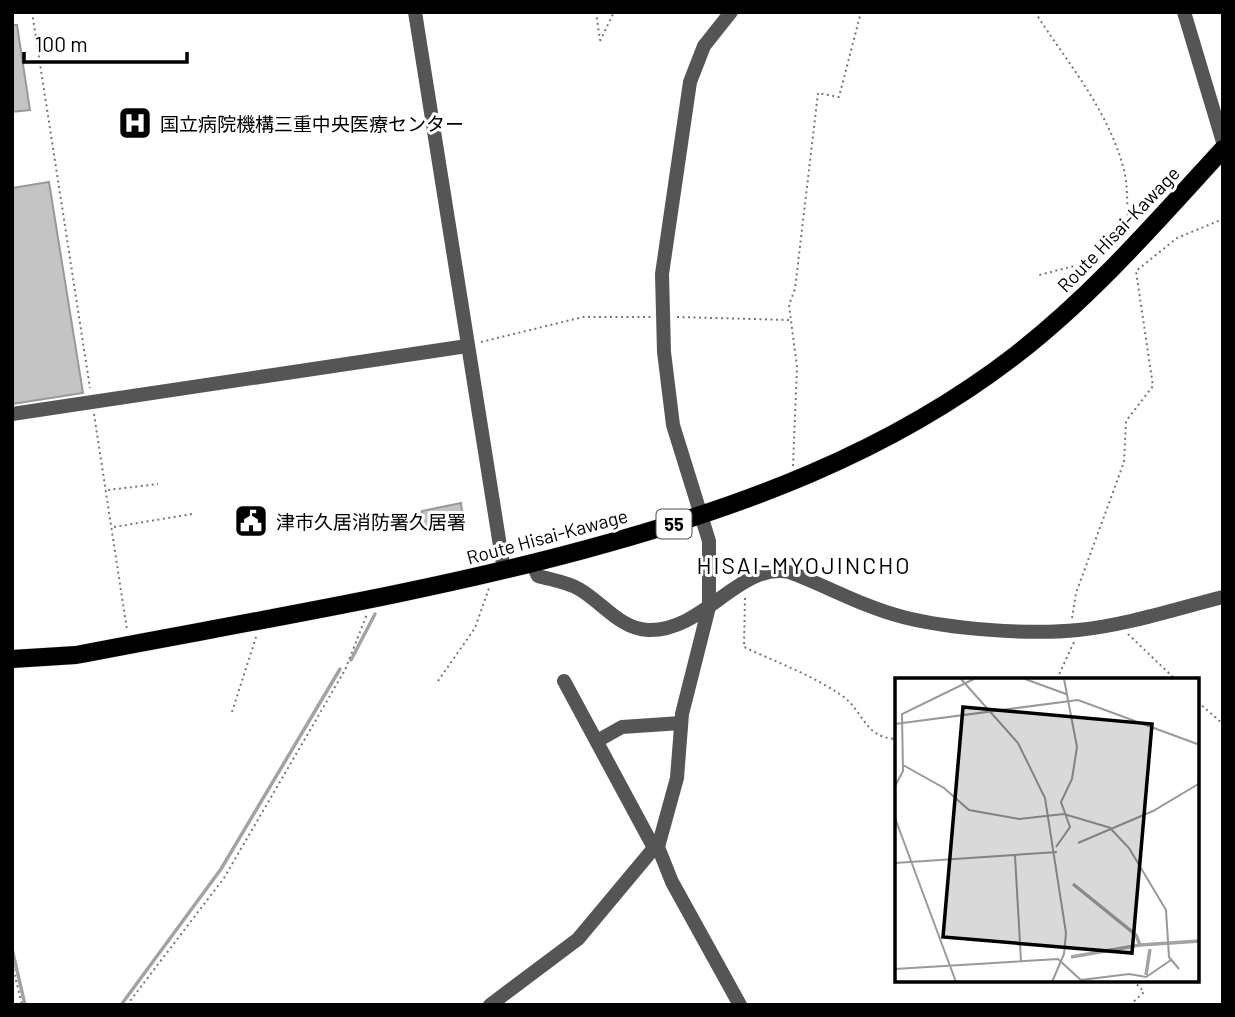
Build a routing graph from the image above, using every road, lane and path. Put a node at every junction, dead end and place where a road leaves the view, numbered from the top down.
1 (32, 12) edge
2 (415, 12) edge
3 (596, 12) edge
4 (614, 12) edge
5 (730, 12) edge
6 (861, 12) edge
7 (1035, 12) edge
8 (1184, 12) edge
9 (1223, 142) edge
10 (1223, 149) edge
11 (1223, 219) edge
12 (1039, 275) dead end
13 (664, 317) junction
14 (792, 320) junction
15 (467, 345) junction
16 (92, 402) junction
17 (12, 414) edge
18 (158, 484) dead end
19 (791, 484) junction
20 (106, 490) junction
21 (192, 514) dead end
22 (700, 517) junction
23 (113, 527) junction
24 (533, 563) junction
25 (498, 572) junction
26 (746, 583) junction
27 (1223, 597) edge
28 (373, 599) junction
29 (709, 607) junction
30 (260, 621) junction
31 (1118, 624) junction
32 (1074, 631) junction
33 (130, 645) junction
34 (12, 659) edge
35 (1058, 678) edge
36 (1174, 678) edge
37 (438, 681) dead end
38 (564, 681) dead end
39 (1200, 704) edge
40 (232, 712) dead end
41 (681, 723) junction
42 (1223, 724) edge
43 (895, 739) edge
44 (597, 741) junction
45 (656, 848) junction
46 (12, 964) edge
47 (1135, 982) edge
48 (22, 1005) edge
49 (127, 1005) edge
50 (490, 1005) edge
51 (740, 1005) edge
52 (1130, 1005) edge

1 - 16 path
2 - 15 street
3 - 4 path
5 - 13 street
6 - 14 path
7 - 12 path
8 - 9 street
10 - 19 main road, Route Hisai-Kawage / 55
11 - 32 path
13 - 14 path
13 - 15 path
13 - 22 street
14 - 19 path
15 - 16 street
15 - 25 street
16 - 17 street
16 - 20 path
18 - 20 path
19 - 22 main road, Route Hisai-Kawage / 55
20 - 23 path
21 - 23 path
22 - 24 main road, Route Hisai-Kawage / 55
22 - 29 street
23 - 33 path
24 - 25 main road, Route Hisai-Kawage / 55
24 - 29 street
25 - 28 main road, Route Hisai-Kawage / 55
25 - 37 path
26 - 29 street
26 - 32 street
26 - 43 path
27 - 31 street
28 - 30 main road, Route Hisai-Kawage / 55
28 - 49 path
29 - 41 street
30 - 33 main road, Route Hisai-Kawage / 55
30 - 40 path
31 - 32 street
31 - 36 path
32 - 35 path
33 - 34 main road, Route Hisai-Kawage / 55
38 - 44 street
39 - 42 path
41 - 44 street
41 - 45 street
44 - 45 street
45 - 50 street
45 - 51 street
46 - 48 path
47 - 52 path

